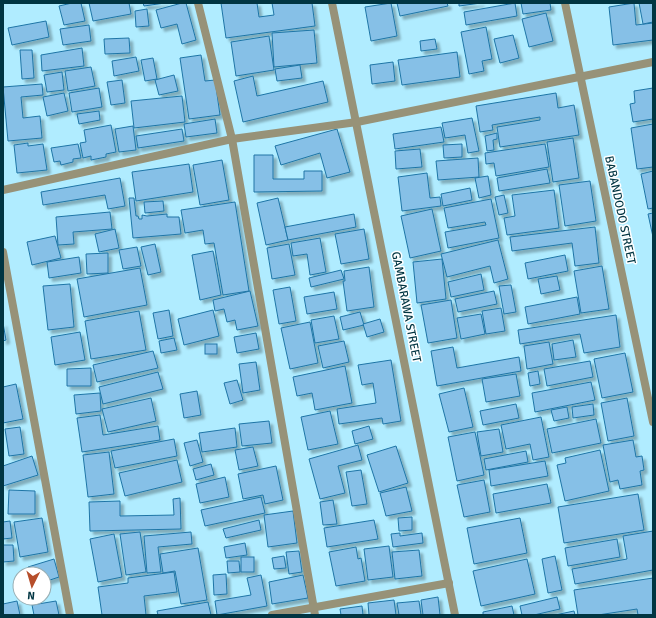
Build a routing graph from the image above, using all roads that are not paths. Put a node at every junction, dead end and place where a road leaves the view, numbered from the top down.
1 (198, 3) edge
2 (332, 3) edge
3 (565, 3) edge
4 (653, 62) edge
5 (580, 77) junction
6 (357, 122) junction
7 (232, 140) junction
8 (3, 190) edge
9 (3, 252) edge
10 (653, 422) edge
11 (449, 583) junction
12 (314, 611) edge
13 (70, 615) edge
14 (272, 615) edge
15 (455, 615) edge

1 - 7 street
2 - 6 street, GAMBARAWA STREET
3 - 5 street, BABANDODO STREET
4 - 5 street
5 - 6 street
5 - 10 street, BABANDODO STREET
6 - 7 street
6 - 11 street, GAMBARAWA STREET
7 - 8 street
7 - 12 street
9 - 13 street
11 - 12 street
11 - 15 street, GAMBARAWA STREET
12 - 14 street

